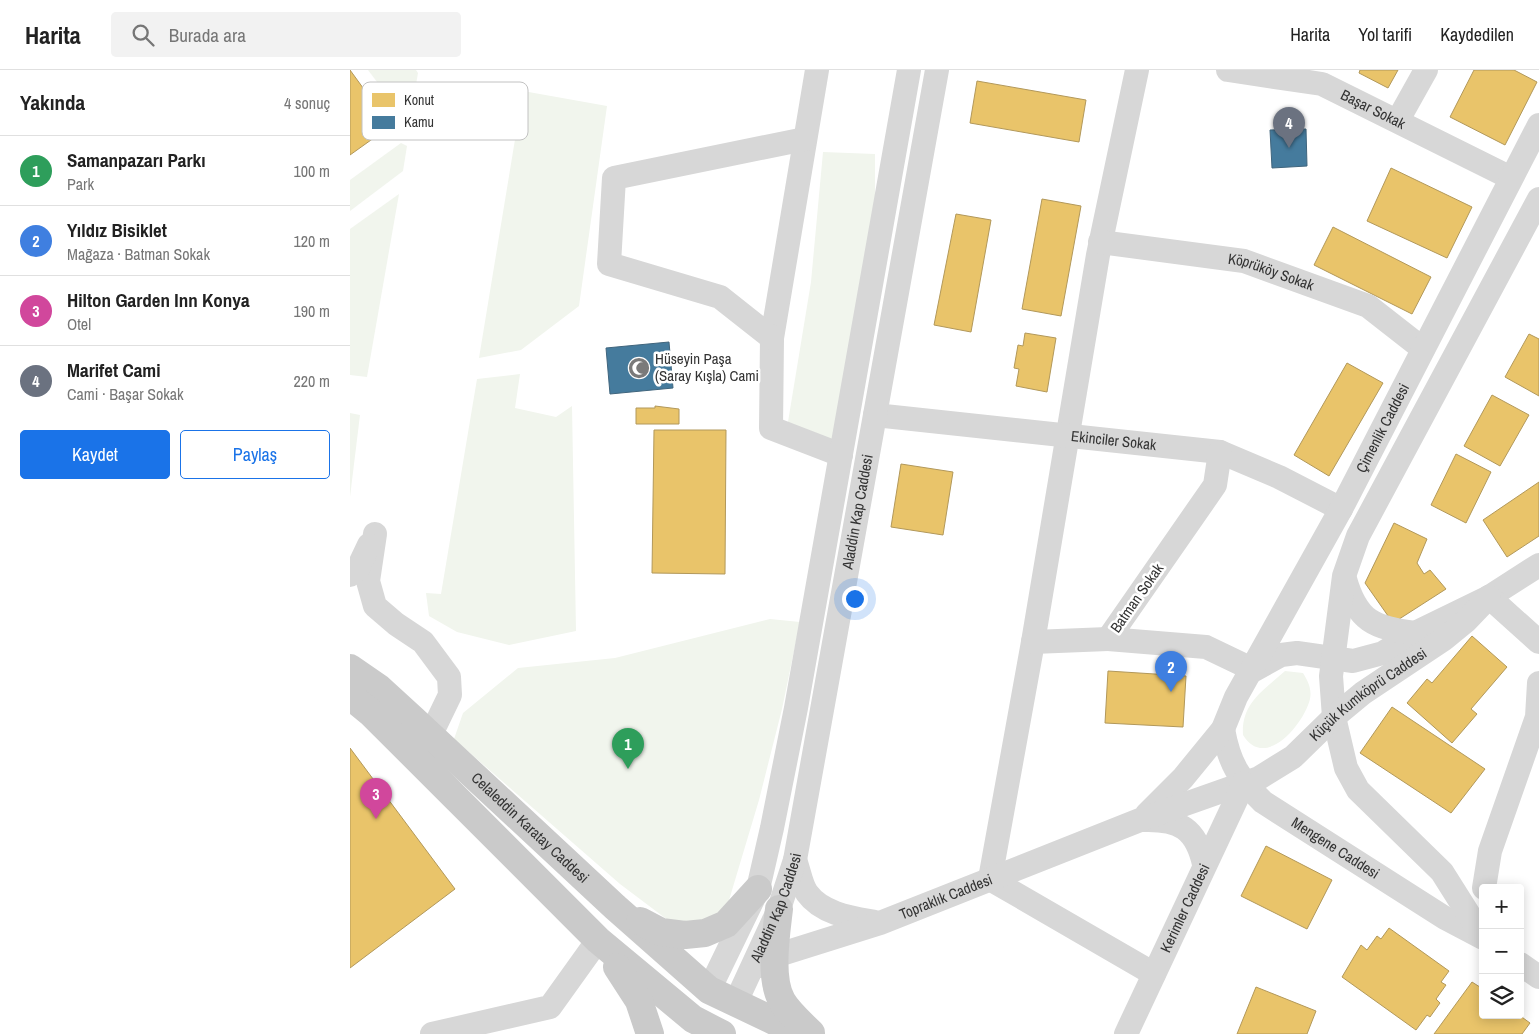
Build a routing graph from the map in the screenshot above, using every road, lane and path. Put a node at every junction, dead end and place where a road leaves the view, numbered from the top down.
1 (817, 70) edge
2 (909, 70) edge
3 (937, 70) edge
4 (1137, 70) edge
5 (1228, 70) edge
6 (1426, 70) edge
7 (1398, 120) junction
8 (1539, 125) edge
9 (805, 139) junction
10 (1510, 178) junction
11 (1539, 199) edge
12 (1100, 242) junction
13 (772, 338) junction
14 (1423, 349) junction
15 (875, 415) junction
16 (1067, 436) junction
17 (1220, 452) junction
18 (841, 455) junction
19 (1341, 509) junction
20 (1539, 565) edge
21 (350, 575) edge
22 (1344, 576) junction
23 (1490, 597) junction
24 (1415, 633) junction
25 (1108, 639) junction
26 (1033, 642) junction
27 (1539, 642) edge
28 (1332, 658) junction
29 (350, 668) edge
30 (1254, 670) junction
31 (1539, 683) edge
32 (350, 696) edge
33 (1334, 717) junction
34 (1538, 718) edge
35 (1223, 730) junction
36 (428, 733) junction
37 (1244, 783) junction
38 (1205, 796) joint
39 (1140, 820) junction
40 (795, 860) junction
41 (1204, 864) junction
42 (990, 878) junction
43 (1485, 884) edge
44 (758, 889) junction
45 (615, 907) junction
46 (779, 909) junction
47 (880, 922) junction
48 (1479, 932) edge
49 (1479, 936) edge
50 (598, 940) junction
51 (774, 956) junction
52 (1524, 967) edge
53 (750, 972) junction
54 (1154, 974) junction
55 (1539, 977) edge
56 (709, 990) junction
57 (736, 1004) junction
58 (689, 1026) edge
59 (432, 1034) edge
60 (650, 1034) edge
61 (720, 1034) edge
62 (801, 1034) edge
63 (812, 1034) edge
64 (1126, 1034) edge

1 - 9 street
2 - 18 street, Aladdin Kap Caddesi
3 - 15 street, Aladdin Kap Caddesi
4 - 12 street
5 - 7 street, Başar Sokak
6 - 7 street
7 - 10 street, Başar Sokak
8 - 10 street, Çimenlik Caddesi
9 - 13 street
9 - 13 street
10 - 14 street, Çimenlik Caddesi
11 - 22 street, Çimenlik Caddesi
12 - 14 street, Köprüköy Sokak
12 - 16 street
13 - 18 street
14 - 19 street, Çimenlik Caddesi
15 - 16 street, Ekinciler Sokak
15 - 40 street, Aladdin Kap Caddesi
16 - 17 street, Ekinciler Sokak
16 - 26 street
17 - 19 street, Ekinciler Sokak
17 - 25 street, Batman Sokak
18 - 44 street, Aladdin Kap Caddesi
19 - 30 street, Çimenlik Caddesi
20 - 23 street, Küçük Kumköprü Caddesi
21 - 36 street
22 - 24 street
22 - 28 street, Çimenlik Caddesi
23 - 24 street, Küçük Kumköprü Caddesi
23 - 27 street
23 - 33 street, Küçük Kumköprü Caddesi
24 - 28 street, Küçük Kumköprü Caddesi
25 - 26 street
25 - 30 street, Batman Sokak
26 - 42 street
28 - 30 street, Küçük Kumköprü Caddesi
28 - 33 street, Çimenlik Caddesi
29 - 36 main road, Celaleddin Karatay Caddesi
30 - 35 street, Çimenlik Caddesi
31 - 34 street
32 - 50 main road, Celaleddin Karatay Caddesi
33 - 37 street, Küçük Kumköprü Caddesi
33 - 48 street, Mengene Caddesi
34 - 43 street
35 - 37 street, Mengene Caddesi
35 - 39 street, Topraklık Caddesi
36 - 45 main road, Celaleddin Karatay Caddesi
37 - 38 street, Küçük Kumköprü Caddesi
37 - 41 street, Kerimler Caddesi
37 - 49 street, Mengene Caddesi
38 - 39 street, Topraklık Caddesi
39 - 41 street
39 - 42 street, Topraklık Caddesi
40 - 46 street, Aladdin Kap Caddesi
40 - 47 street
41 - 54 street, Kerimler Caddesi
42 - 47 street, Topraklık Caddesi
42 - 54 street
44 - 45 main road
44 - 56 street, Aladdin Kap Caddesi
45 - 56 main road, Celaleddin Karatay Caddesi
46 - 51 main road
46 - 53 street, Aladdin Kap Caddesi
47 - 51 street, Topraklık Caddesi
50 - 58 main road, Celaleddin Karatay Caddesi
50 - 59 street
50 - 60 main road
51 - 53 street, Topraklık Caddesi
51 - 63 main road
52 - 55 street
53 - 57 street, Aladdin Kap Caddesi
54 - 64 street, Kerimler Caddesi
56 - 57 main road, Celaleddin Karatay Caddesi
56 - 58 main road
57 - 61 main road
57 - 62 main road
58 - 61 main road, Celaleddin Karatay Caddesi

